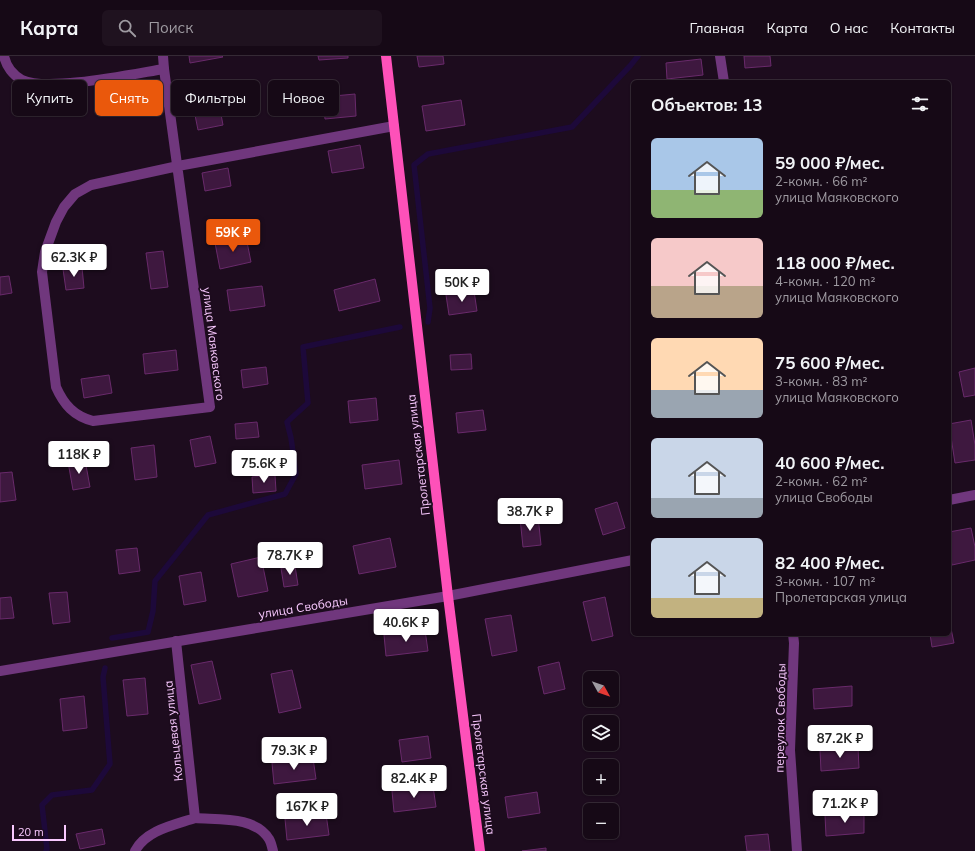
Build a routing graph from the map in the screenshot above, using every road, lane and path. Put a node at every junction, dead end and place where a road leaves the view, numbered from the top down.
1 (4, 56) edge
2 (163, 56) edge
3 (386, 56) edge
4 (720, 56) edge
5 (164, 69) junction
6 (724, 80) edge
7 (394, 126) junction
8 (178, 166) junction
9 (975, 495) edge
10 (951, 500) edge
11 (631, 560) edge
12 (448, 596) junction
13 (793, 636) edge
14 (176, 641) junction
15 (0, 671) edge
16 (195, 818) junction
17 (135, 851) edge
18 (273, 851) edge
19 (480, 851) edge
20 (797, 851) edge

1 - 5 street
2 - 5 street, улица Маяковского
3 - 7 main road, Пролетарская улица
4 - 6 street
5 - 8 street, улица Маяковского
7 - 8 street, улица Маяковского
7 - 12 main road, Пролетарская улица
8 - 8 street, улица Маяковского
9 - 10 street
11 - 12 street, улица Свободы
12 - 14 street, улица Свободы
12 - 19 main road, Пролетарская улица
13 - 20 street, переулок Свободы
14 - 15 street, улица Свободы
14 - 16 street, Кольцевая улица
16 - 17 street
16 - 18 street

